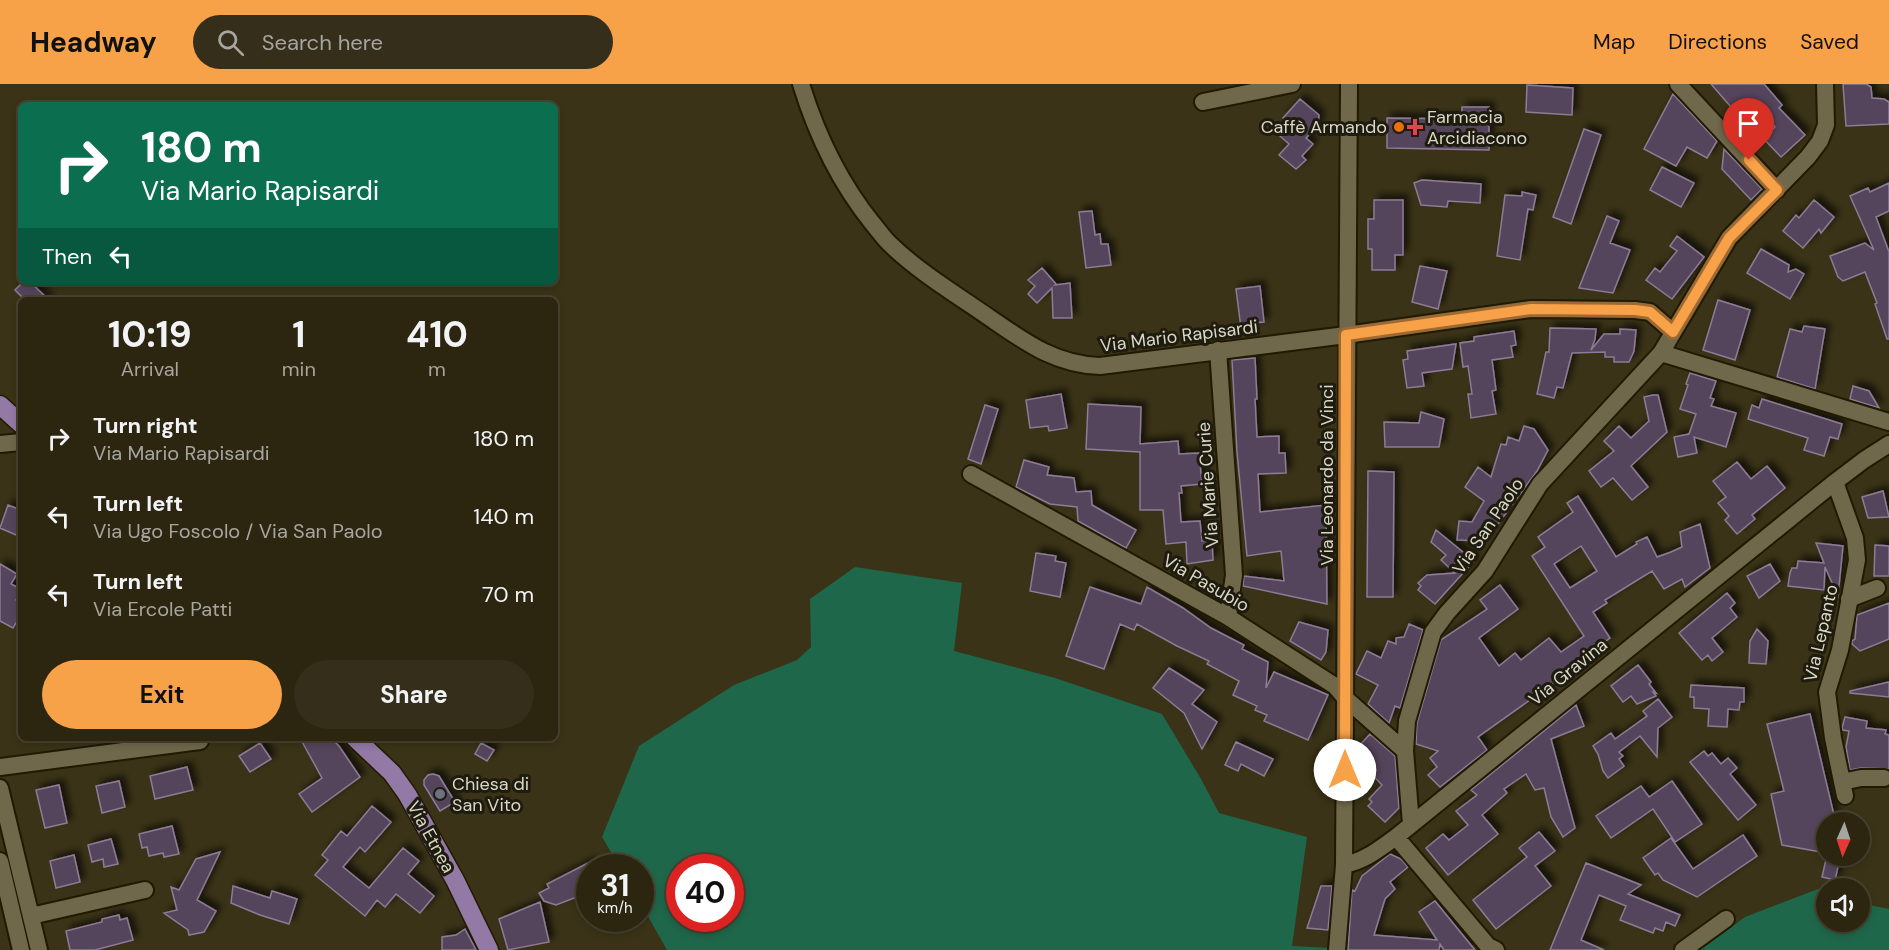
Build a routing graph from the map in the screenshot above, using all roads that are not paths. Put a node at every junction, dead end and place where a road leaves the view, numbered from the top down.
1 (1292, 84) edge
2 (1349, 84) edge
3 (1678, 84) edge
4 (1826, 84) edge
5 (802, 89) edge
6 (1203, 102) dead end
7 (1774, 193) junction
8 (1673, 332) junction
9 (1346, 335) junction
10 (1218, 350) junction
11 (1661, 353) junction
12 (0, 405) edge
13 (1884, 420) edge
14 (18, 421) edge
15 (18, 442) edge
16 (0, 444) edge
17 (1884, 447) edge
18 (971, 474) dead end
19 (1835, 482) junction
20 (1877, 588) dead end
21 (1849, 599) junction
22 (1228, 617) junction
23 (1345, 698) junction
24 (200, 741) dead end
25 (358, 741) edge
26 (1405, 751) junction
27 (0, 767) edge
28 (1884, 778) dead end
29 (0, 788) edge
30 (1412, 824) junction
31 (1396, 837) junction
32 (0, 861) edge
33 (1344, 865) junction
34 (145, 890) dead end
35 (31, 916) junction
36 (1726, 919) dead end
37 (21, 950) edge
38 (39, 950) edge
39 (489, 950) edge
40 (1337, 950) edge
41 (1497, 950) edge
42 (1683, 950) edge

1 - 6 street
2 - 9 street, Via Leonardo da Vinci
3 - 7 street
4 - 7 street, Via San Paolo
5 - 10 street, Via Mario Rapisardi
7 - 8 street, Via San Paolo
8 - 9 street, Via Mario Rapisardi
8 - 11 street, Via San Paolo
9 - 10 street, Via Mario Rapisardi
9 - 23 street, Via Leonardo da Vinci
10 - 22 street, Via Marie Curie
11 - 13 street
11 - 26 street, Via San Paolo
12 - 14 main road
13 - 17 street
15 - 16 street
17 - 19 street, Via Gravina
18 - 22 street, Via Pasubio
19 - 21 street, Via Lepanto
19 - 30 street, Via Gravina
20 - 21 street
21 - 28 street, Via Lepanto
22 - 23 street, Via Pasubio
23 - 26 street, Via Pasubio
23 - 33 street, Via Leonardo da Vinci
24 - 27 street
25 - 39 main road, Via Etnea
26 - 30 street, Via San Paolo
29 - 35 street
30 - 31 street, Via Gravina
31 - 33 street, Via Gravina
31 - 41 street
32 - 37 street
33 - 40 street
34 - 35 street
35 - 38 street
36 - 42 street

